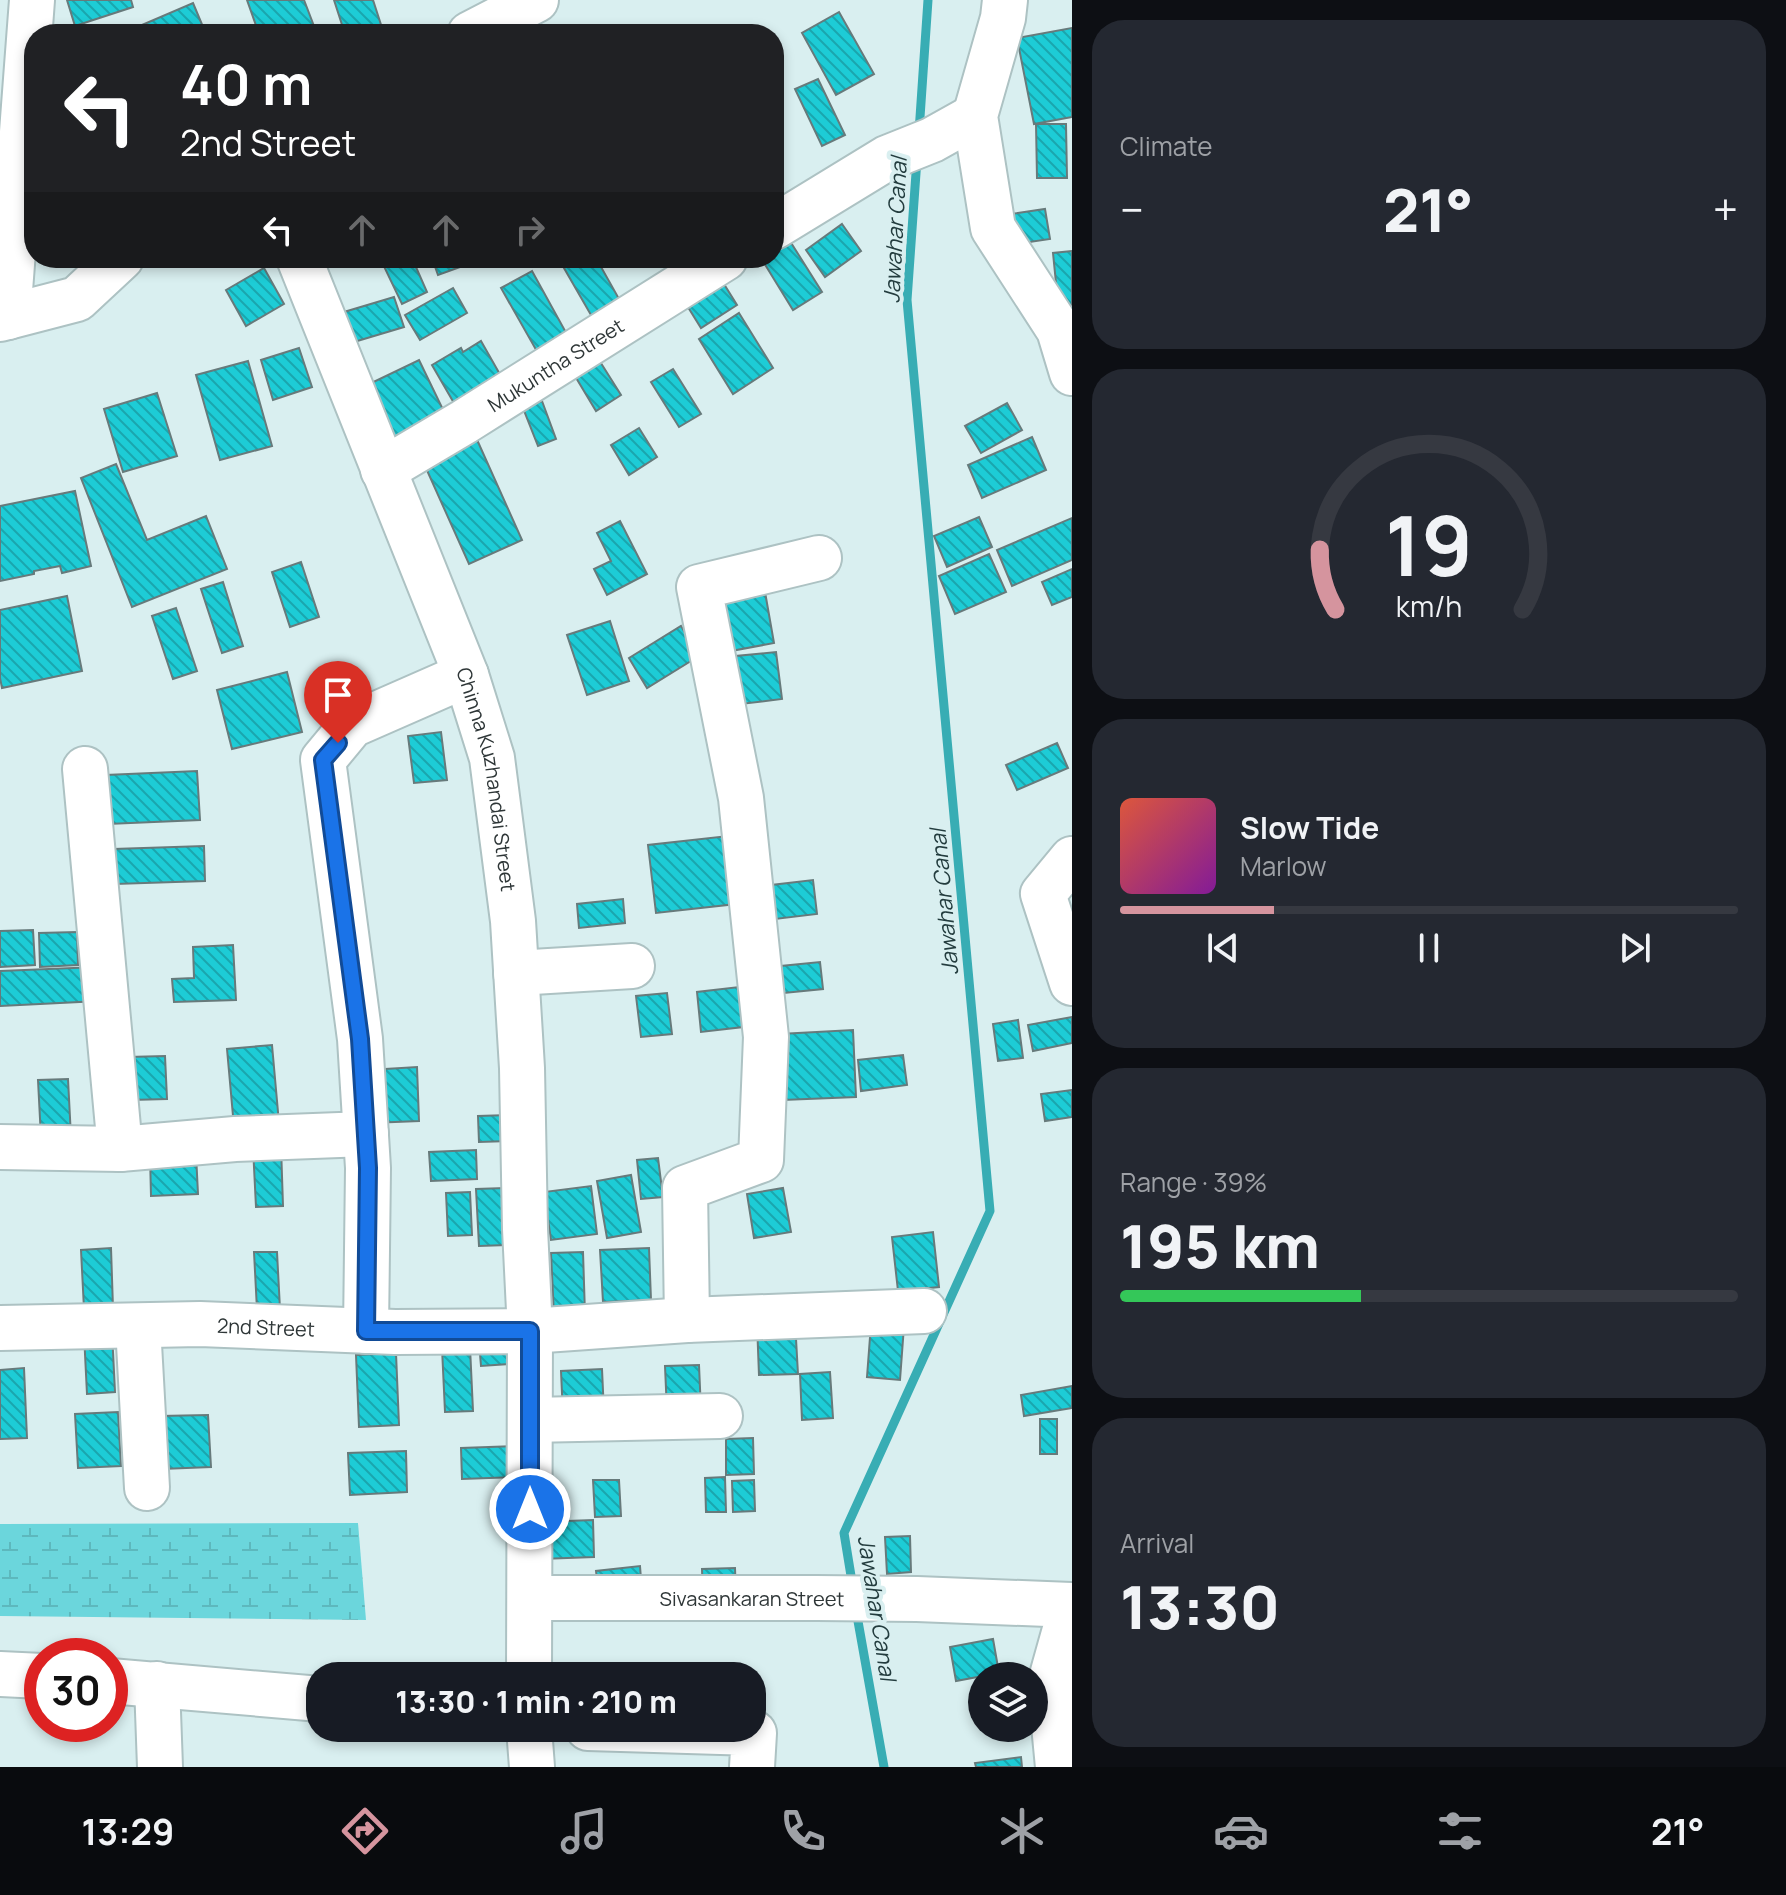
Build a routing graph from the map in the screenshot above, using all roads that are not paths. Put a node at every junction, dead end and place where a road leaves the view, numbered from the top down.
1 (32, 0) edge
2 (536, 0) edge
3 (1005, 0) edge
4 (30, 24) edge
5 (489, 24) edge
6 (24, 91) edge
7 (975, 116) junction
8 (784, 221) edge
9 (110, 268) edge
10 (303, 268) edge
11 (709, 268) edge
12 (4, 318) edge
13 (1065, 330) edge
14 (1072, 373) edge
15 (383, 470) junction
16 (819, 558) dead end
17 (466, 675) junction
18 (85, 769) dead end
19 (1072, 859) edge
20 (632, 966) dead end
21 (516, 973) junction
22 (1072, 983) edge
23 (366, 1134) junction
24 (0, 1147) edge
25 (120, 1149) junction
26 (924, 1311) dead end
27 (687, 1320) junction
28 (138, 1326) junction
29 (0, 1328) edge
30 (366, 1331) junction
31 (530, 1331) junction
32 (720, 1416) dead end
33 (530, 1420) junction
34 (147, 1488) dead end
35 (530, 1598) junction
36 (1072, 1605) edge
37 (1072, 1623) edge
38 (529, 1662) edge
39 (0, 1674) edge
40 (24, 1675) edge
41 (128, 1682) edge
42 (157, 1684) junction
43 (306, 1698) edge
44 (530, 1742) edge
45 (753, 1742) edge
46 (160, 1767) edge
47 (532, 1767) edge
48 (752, 1767) edge
49 (1058, 1767) edge

1 - 4 street
2 - 5 street
3 - 7 street
6 - 12 street
7 - 8 street
7 - 13 street
9 - 12 street
10 - 15 street, Chinna Kuzhandai Street
11 - 15 street, Mukuntha Street
13 - 14 street
15 - 17 street, Chinna Kuzhandai Street
16 - 27 street
17 - 21 street, Chinna Kuzhandai Street
17 - 23 street
18 - 25 street
19 - 22 street
20 - 21 street
21 - 31 street, Chinna Kuzhandai Street
23 - 25 street
23 - 30 street
24 - 25 street
26 - 27 street, 2nd Street
27 - 31 street, 2nd Street
28 - 29 street, 2nd Street
28 - 30 street, 2nd Street
28 - 34 street
30 - 31 street, 2nd Street
31 - 33 street, Chinna Kuzhandai Street
32 - 33 street
33 - 35 street, Chinna Kuzhandai Street
35 - 36 street, Sivasankaran Street
35 - 38 street, Chinna Kuzhandai Street
37 - 49 street
39 - 40 street
41 - 42 street
42 - 43 street
42 - 46 street
44 - 47 street
45 - 48 street

